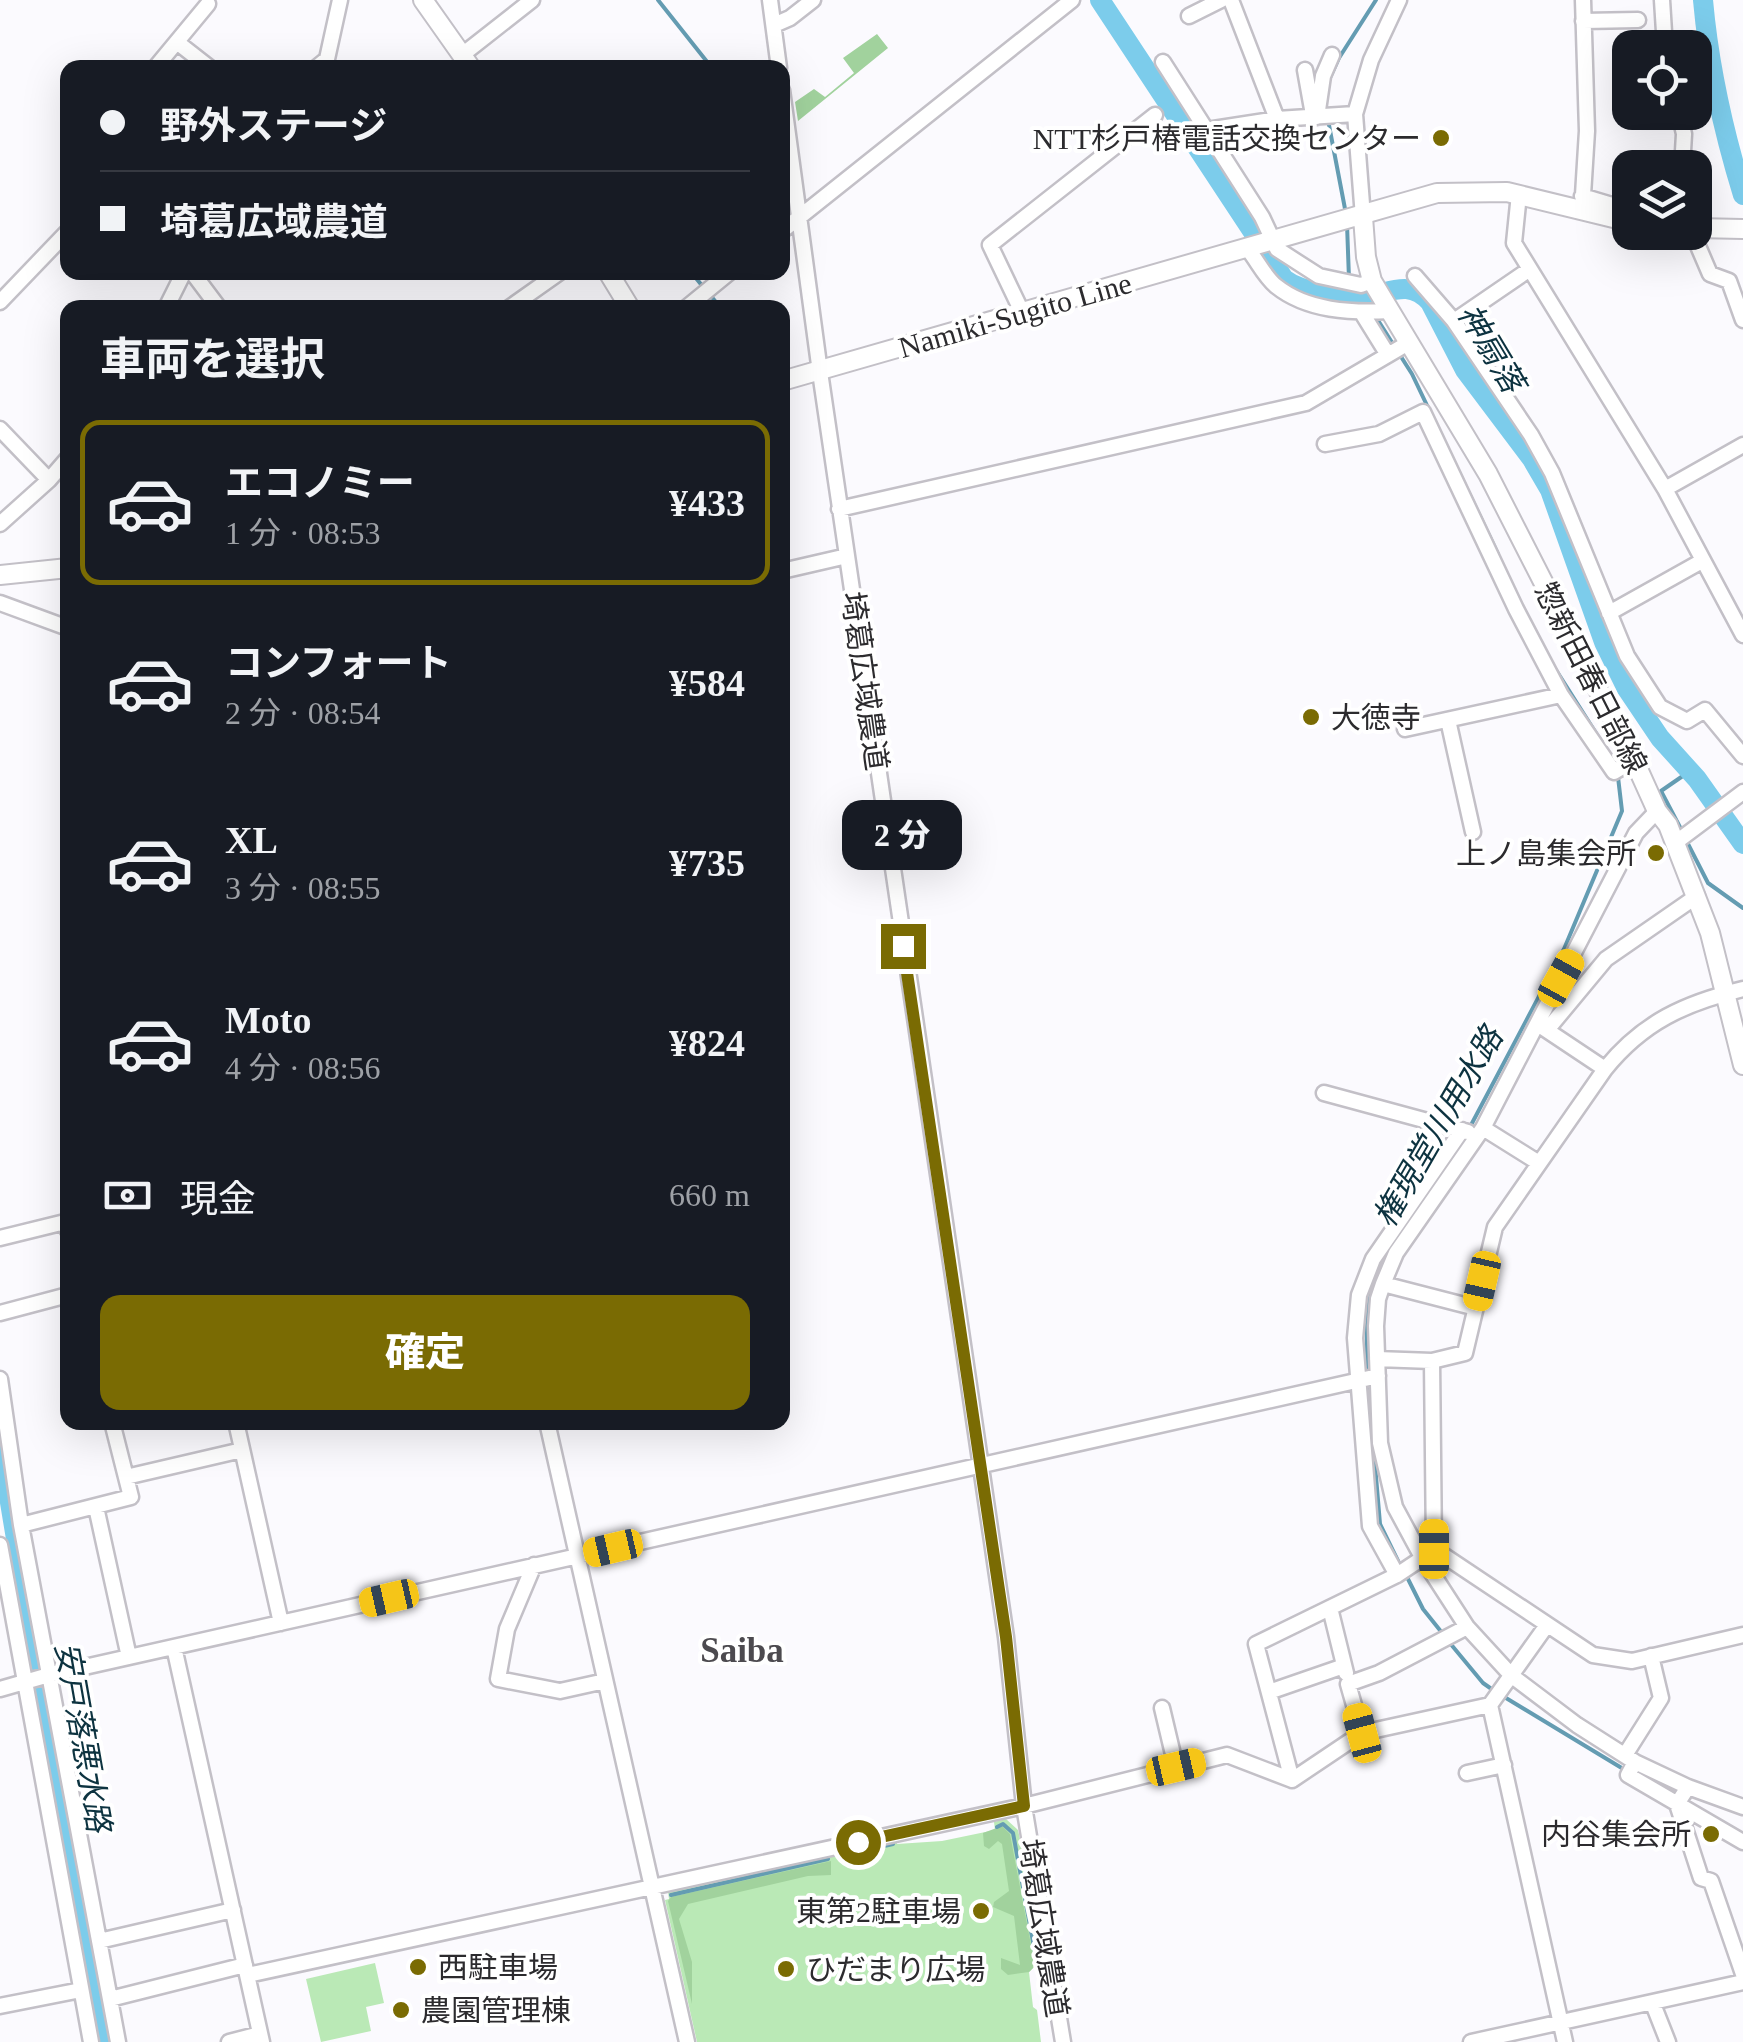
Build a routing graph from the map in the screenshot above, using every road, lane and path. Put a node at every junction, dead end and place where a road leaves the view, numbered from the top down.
1 (340, 0) edge
2 (423, 0) edge
3 (532, 0) edge
4 (770, 0) edge
5 (812, 0) edge
6 (1072, 0) edge
7 (1221, 0) edge
8 (1230, 0) edge
9 (1400, 0) edge
10 (1584, 0) edge
11 (1662, 0) edge
12 (208, 4) dead end
13 (1189, 16) dead end
14 (1638, 20) dead end
15 (1583, 21) junction
16 (774, 25) junction
17 (1663, 30) edge
18 (178, 44) junction
19 (1332, 55) dead end
20 (162, 60) edge
21 (199, 60) edge
22 (326, 60) edge
23 (466, 60) edge
24 (468, 60) edge
25 (779, 60) edge
26 (1163, 62) dead end
27 (1304, 70) dead end
28 (1355, 114) junction
29 (1156, 115) dead end
30 (1316, 117) junction
31 (1277, 119) junction
32 (1207, 130) junction
33 (790, 146) edge
34 (1519, 194) junction
35 (1582, 203) junction
36 (1612, 204) edge
37 (1612, 215) edge
38 (1363, 216) junction
39 (800, 217) junction
40 (790, 225) edge
41 (1743, 229) edge
42 (1712, 230) edge
43 (60, 239) edge
44 (1273, 241) junction
45 (1247, 248) junction
46 (1701, 250) edge
47 (1530, 269) junction
48 (1415, 276) dead end
49 (549, 280) edge
50 (720, 280) edge
51 (1372, 281) junction
52 (520, 300) edge
53 (696, 300) edge
54 (0, 302) edge
55 (1389, 311) junction
56 (1022, 312) junction
57 (1362, 313) junction
58 (1743, 320) edge
59 (1454, 321) junction
60 (1410, 342) junction
61 (1388, 355) junction
62 (820, 372) junction
63 (790, 378) edge
64 (0, 429) edge
65 (1326, 444) dead end
66 (1743, 444) edge
67 (60, 468) edge
68 (50, 480) junction
69 (1665, 489) junction
70 (839, 508) junction
71 (0, 524) edge
72 (847, 556) junction
73 (1702, 561) junction
74 (60, 569) edge
75 (790, 569) edge
76 (0, 575) edge
77 (0, 603) edge
78 (1609, 613) junction
79 (60, 625) edge
80 (1743, 635) edge
81 (1561, 695) junction
82 (1448, 720) junction
83 (1405, 729) dead end
84 (1743, 756) edge
85 (1634, 760) junction
86 (1743, 792) edge
87 (1657, 811) junction
88 (1473, 832) dead end
89 (1675, 843) junction
90 (1697, 896) junction
91 (1735, 991) edge
92 (1542, 1027) junction
93 (1743, 1065) edge
94 (1605, 1069) junction
95 (1324, 1093) dead end
96 (1462, 1130) junction
97 (1480, 1132) junction
98 (1540, 1163) junction
99 (60, 1223) edge
100 (0, 1238) edge
101 (1380, 1292) junction
102 (1359, 1295) junction
103 (60, 1297) edge
104 (1476, 1308) junction
105 (0, 1313) edge
106 (1377, 1359) junction
107 (1432, 1361) junction
108 (1378, 1376) junction
109 (0, 1379) edge
110 (1359, 1380) junction
111 (114, 1430) edge
112 (238, 1430) edge
113 (548, 1430) edge
114 (242, 1450) junction
115 (978, 1466) junction
116 (126, 1477) junction
117 (96, 1507) junction
118 (21, 1525) junction
119 (0, 1545) edge
120 (1429, 1554) junction
121 (576, 1556) junction
122 (534, 1565) junction
123 (1397, 1575) junction
124 (1330, 1608) junction
125 (281, 1624) junction
126 (1547, 1624) junction
127 (1468, 1627) junction
128 (7, 1634) edge
129 (1743, 1635) edge
130 (174, 1647) junction
131 (1651, 1656) junction
132 (129, 1657) junction
133 (1344, 1666) junction
134 (1512, 1676) junction
135 (37, 1678) junction
136 (605, 1681) junction
137 (1348, 1684) junction
138 (0, 1689) edge
139 (1268, 1692) junction
140 (1490, 1705) junction
141 (1162, 1708) dead end
142 (1362, 1733) junction
143 (1630, 1759) junction
144 (1504, 1765) junction
145 (1176, 1767) junction
146 (1467, 1774) dead end
147 (1292, 1780) junction
148 (1688, 1787) junction
149 (1678, 1804) junction
150 (1024, 1806) junction
151 (1743, 1807) edge
152 (1743, 1842) edge
153 (652, 1887) junction
154 (233, 1910) junction
155 (99, 1941) junction
156 (246, 1970) junction
157 (1743, 1974) edge
158 (1743, 1982) edge
159 (81, 1990) junction
160 (110, 1998) junction
161 (1653, 2004) junction
162 (0, 2006) edge
163 (1562, 2023) junction
164 (261, 2038) edge
165 (91, 2042) edge
166 (118, 2042) edge
167 (228, 2042) edge
168 (687, 2042) edge
169 (1062, 2042) edge
170 (1471, 2042) edge
171 (1566, 2042) edge
172 (1668, 2042) edge

1 - 22 street
2 - 23 main road
3 - 24 street
4 - 16 street
5 - 16 street
6 - 39 street
7 - 13 street
8 - 31 street
9 - 28 street
10 - 15 street
11 - 17 street
12 - 18 street
14 - 15 street
15 - 35 street
16 - 25 street
18 - 20 street
18 - 21 street
19 - 30 street
26 - 32 street
27 - 30 street
28 - 30 street
28 - 38 street
29 - 56 street
30 - 31 street
31 - 32 street
32 - 44 street
33 - 39 street, 埼葛広域農道
34 - 35 main road
34 - 38 main road
34 - 47 street
35 - 36 street
35 - 37 main road
38 - 44 main road
38 - 51 main road
39 - 40 street
39 - 62 street, 埼葛広域農道
41 - 42 main road
43 - 54 street
44 - 45 main road, Namiki-Sugito Line
44 - 51 street
45 - 56 main road, Namiki-Sugito Line
45 - 57 street
46 - 58 street
47 - 59 street
47 - 69 street
48 - 59 street
49 - 52 street
50 - 53 street
51 - 55 main road, 惣新田春日部線
55 - 57 street
55 - 60 main road, 惣新田春日部線
56 - 62 main road, Namiki-Sugito Line
57 - 61 street
59 - 78 street
60 - 61 street
60 - 85 main road, 惣新田春日部線
61 - 70 street
62 - 63 main road, Namiki-Sugito Line
62 - 70 street, 埼葛広域農道
64 - 68 street
65 - 81 street
66 - 69 street
67 - 68 street
68 - 71 street
69 - 73 street
70 - 72 street, 埼葛広域農道
72 - 75 street
72 - 115 street, 埼葛広域農道
73 - 78 street
73 - 80 street
74 - 76 main road
77 - 79 street
78 - 84 street
81 - 82 street
81 - 85 street
82 - 83 street
82 - 88 street
85 - 87 main road, 惣新田春日部線
86 - 89 street
87 - 89 main road, 惣新田春日部線
87 - 92 street
89 - 90 main road, 惣新田春日部線
90 - 91 main road, 惣新田春日部線
90 - 92 street
91 - 93 main road, 惣新田春日部線
91 - 94 street
92 - 94 street
92 - 97 street
94 - 98 street
95 - 96 street
96 - 97 street
96 - 102 street
97 - 98 street
97 - 101 street
98 - 104 street
99 - 100 street
101 - 102 street
101 - 104 street
101 - 106 street
102 - 110 street
103 - 105 street
104 - 107 street
106 - 107 street
106 - 108 street
107 - 120 street
108 - 110 street
108 - 120 street
109 - 118 street
110 - 115 street
110 - 123 street
111 - 116 street
112 - 114 street
113 - 121 street
114 - 116 street
114 - 125 street
115 - 121 street
115 - 150 street, 埼葛広域農道
116 - 117 street
117 - 118 street
117 - 132 street
118 - 135 street
119 - 128 street
120 - 123 street
120 - 126 street
120 - 127 street
121 - 122 street
121 - 136 street
122 - 125 street
122 - 136 street
123 - 124 street
124 - 133 street
124 - 139 street
125 - 130 street
126 - 131 street
126 - 134 street
127 - 134 street
127 - 137 street
128 - 135 street
129 - 131 street
130 - 132 street
130 - 154 street
131 - 143 street
132 - 135 street
133 - 137 street
133 - 139 street
134 - 140 street
134 - 143 street
135 - 138 street
135 - 155 street
135 - 159 street
136 - 153 street
137 - 142 street
139 - 147 street
140 - 142 street
140 - 144 street
141 - 145 street
142 - 147 street
143 - 148 street
143 - 149 street
144 - 146 street
144 - 163 street
145 - 147 street
145 - 150 street
148 - 149 street
148 - 151 street
149 - 152 street
149 - 157 street
150 - 153 street
150 - 169 street, 埼葛広域農道
153 - 156 street
153 - 168 street
154 - 155 street
154 - 156 street
155 - 160 street
156 - 160 street
156 - 164 street
158 - 161 street
159 - 162 street
159 - 165 street
160 - 166 street
161 - 163 street
161 - 172 street
163 - 170 street
163 - 171 street
164 - 167 street

